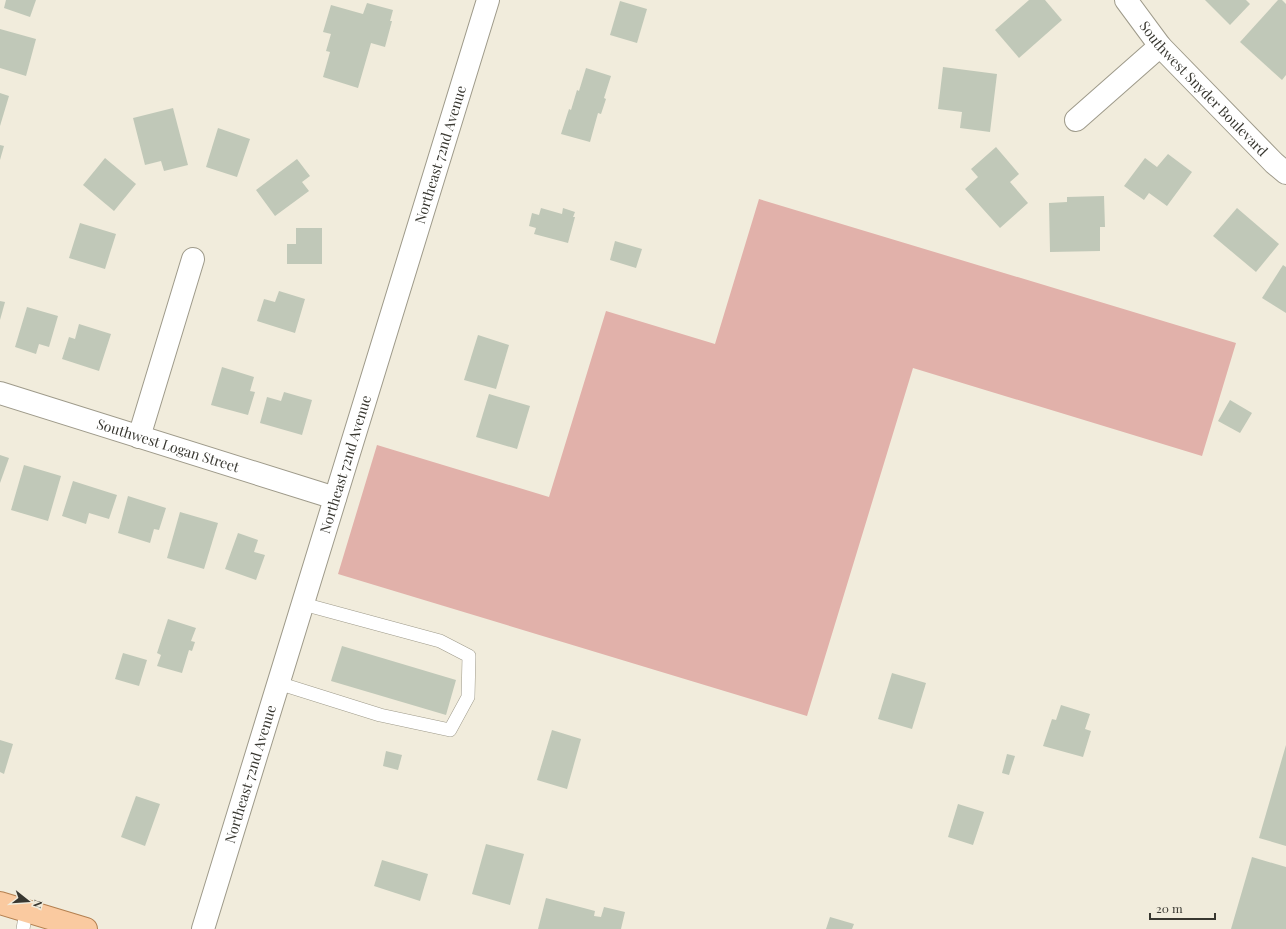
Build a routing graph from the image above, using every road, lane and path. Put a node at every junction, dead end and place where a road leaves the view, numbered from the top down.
1 (488, 0) edge
2 (1126, 0) edge
3 (1160, 46) junction
4 (1076, 120) dead end
5 (1286, 173) edge
6 (193, 259) dead end
7 (0, 394) edge
8 (139, 437) junction
9 (335, 498) junction
10 (303, 604) junction
11 (278, 683) junction
12 (0, 903) edge
13 (24, 920) edge
14 (86, 929) edge
15 (203, 929) edge

1 - 9 street, Northeast 72nd Avenue
2 - 3 street, Southwest Snyder Boulevard
3 - 4 street
3 - 5 street, Southwest Snyder Boulevard
6 - 8 street
7 - 8 street, Southwest Logan Street
8 - 9 street, Southwest Logan Street
9 - 10 street, Northeast 72nd Avenue
10 - 11 street, Northeast 72nd Avenue
10 - 11 lane
11 - 15 street, Northeast 72nd Avenue
12 - 13 main road
13 - 14 main road

